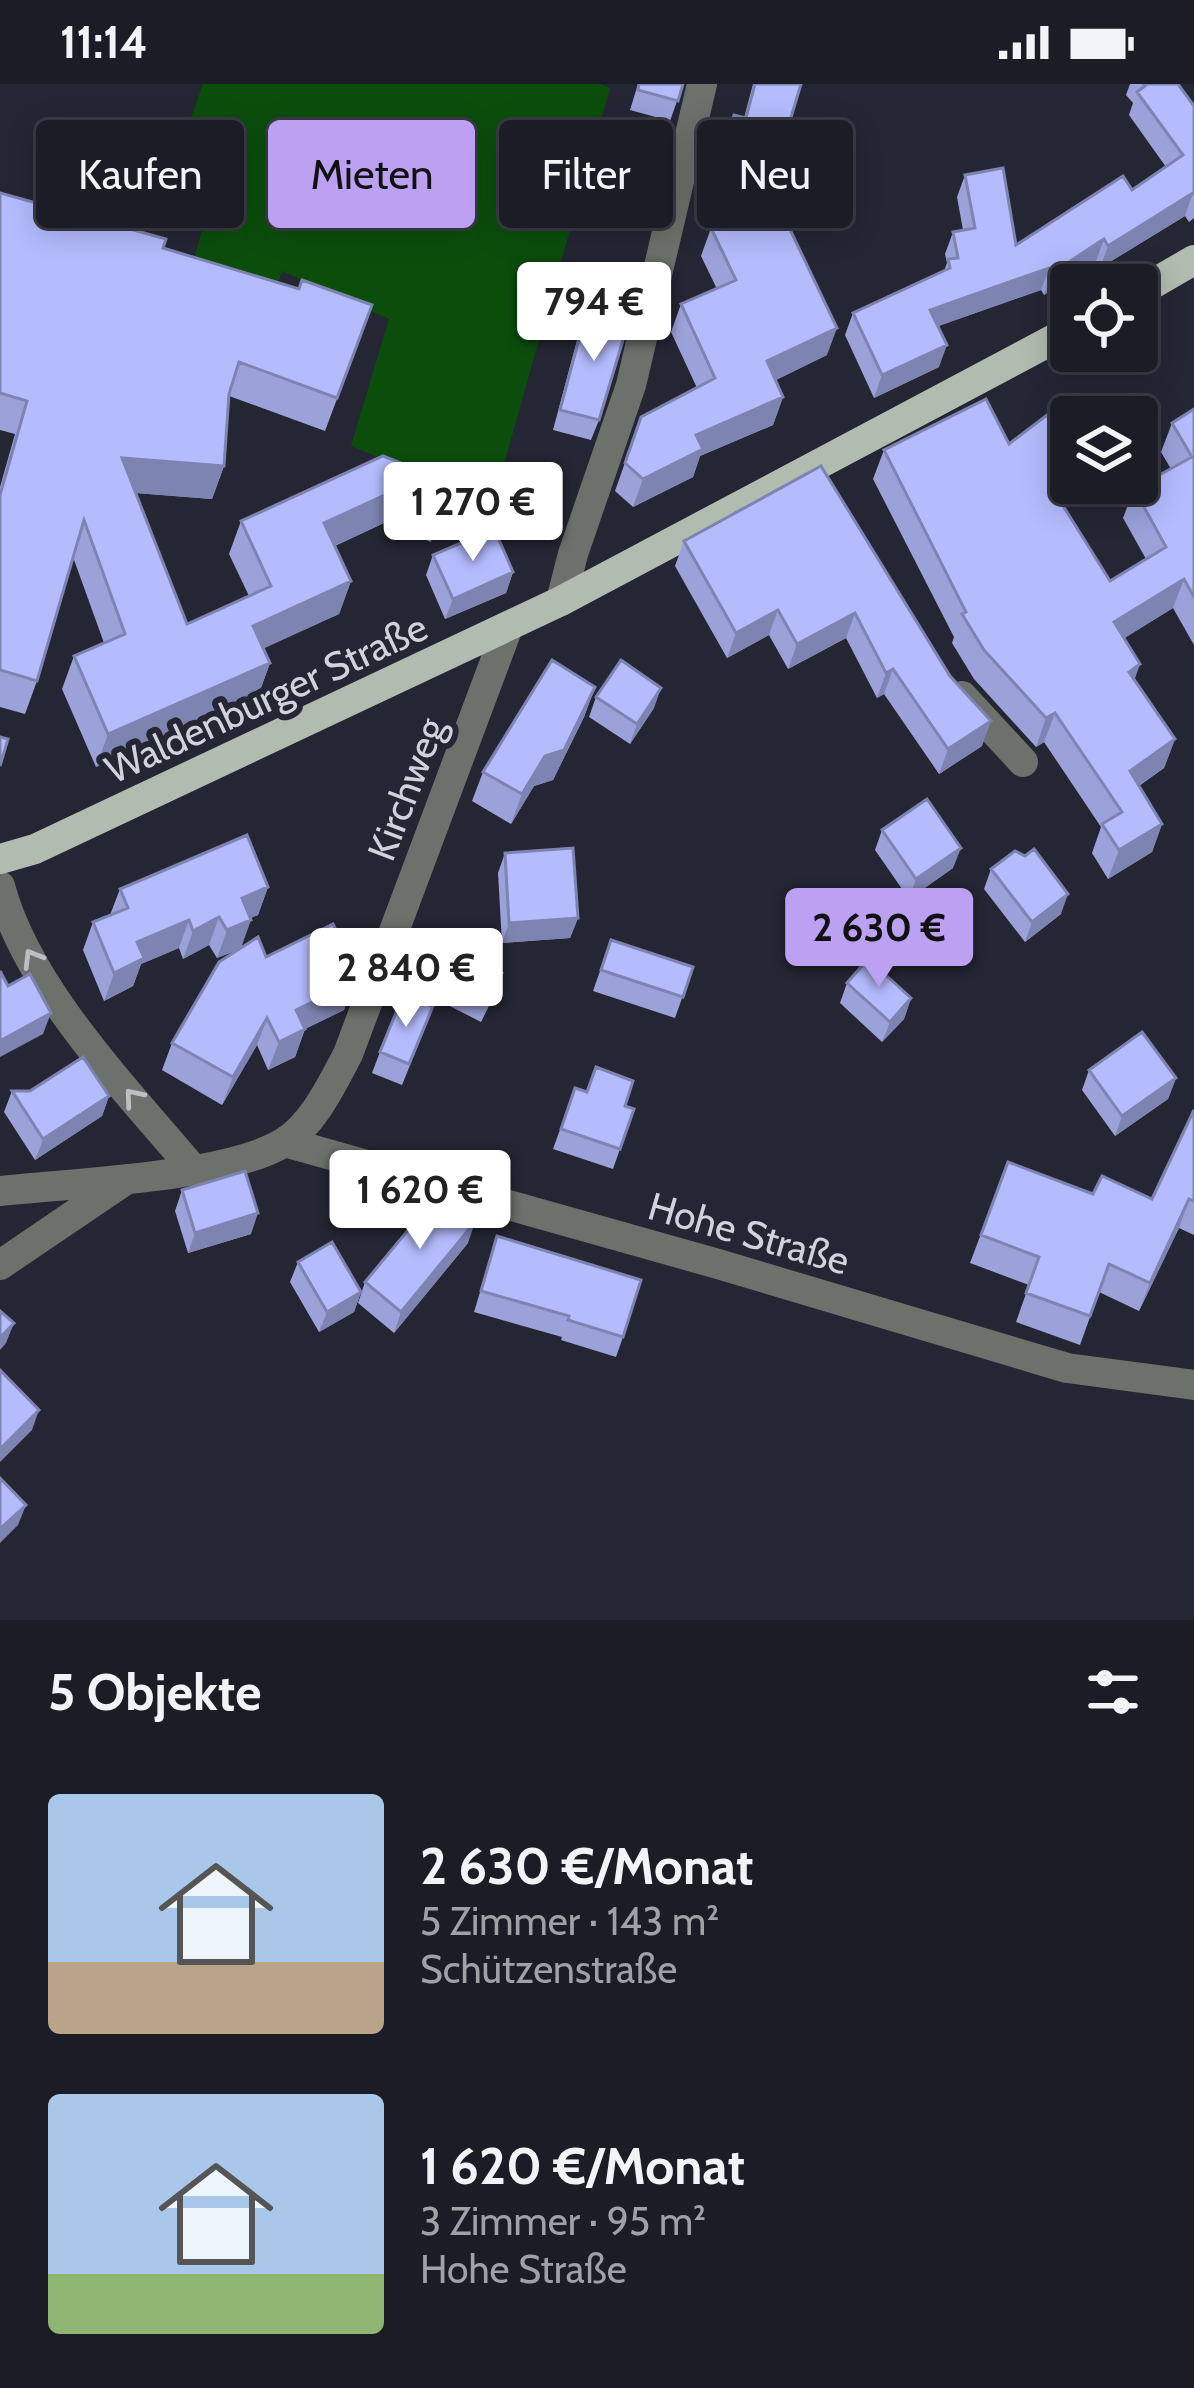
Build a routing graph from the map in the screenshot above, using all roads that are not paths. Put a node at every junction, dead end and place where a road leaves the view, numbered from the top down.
1 (703, 84) edge
2 (1194, 260) edge
3 (1158, 280) edge
4 (1050, 343) edge
5 (561, 601) junction
6 (508, 627) junction
7 (945, 670) edge
8 (1023, 762) dead end
9 (0, 859) edge
10 (0, 886) edge
11 (285, 1142) junction
12 (192, 1168) junction
13 (130, 1177) junction
14 (0, 1191) edge
15 (0, 1265) edge
16 (1194, 1385) edge

1 - 5 street
2 - 3 main road
4 - 5 main road, Waldenburger Straße
5 - 6 main road, Waldenburger Straße
6 - 9 main road, Waldenburger Straße
6 - 11 street, Kirchweg
7 - 8 street
12 -> 10 street
11 - 12 street, Kirchweg
11 - 16 street, Hohe Straße
12 - 13 street, Kirchweg
13 - 14 street, Kirchweg
13 - 15 street

